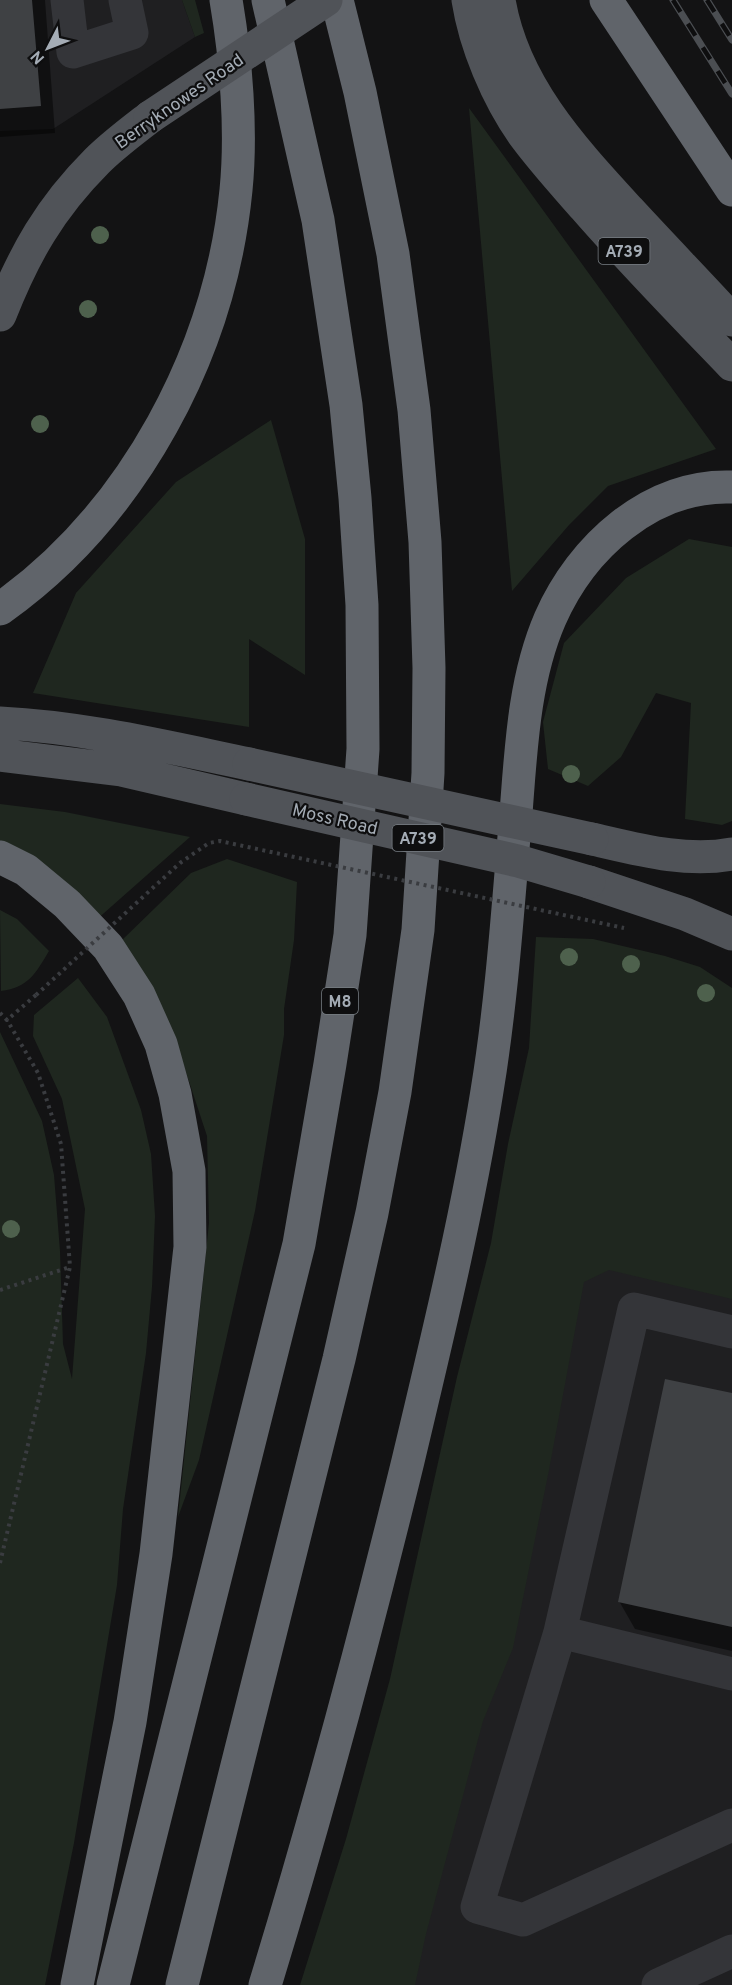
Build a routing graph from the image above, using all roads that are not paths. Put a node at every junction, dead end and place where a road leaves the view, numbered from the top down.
1 (67, 0) edge
2 (125, 0) edge
3 (226, 0) edge
4 (268, 0) edge
5 (326, 0) edge
6 (337, 0) edge
7 (468, 0) edge
8 (498, 0) edge
9 (606, 0) edge
10 (535, 125) junction
11 (732, 190) edge
12 (0, 315) edge
13 (732, 320) edge
14 (732, 365) edge
15 (732, 487) edge
16 (0, 609) edge
17 (0, 723) edge
18 (0, 755) edge
19 (732, 854) edge
20 (0, 857) edge
21 (732, 934) edge
22 (732, 1332) edge
23 (560, 1632) junction
24 (732, 1674) edge
25 (732, 1825) edge
26 (732, 1952) edge
27 (77, 1985) edge
28 (113, 1985) edge
29 (182, 1985) edge
30 (265, 1985) edge
31 (658, 1985) edge

1 - 2 lane
3 - 16 highway
4 - 28 highway, M8
5 - 12 main road, Berryknowes Road, bridge
6 - 29 highway
7 - 10 main road, A739
8 - 10 main road, A739
9 - 11 highway
10 - 13 main road, A739
10 - 14 main road, A739
15 - 30 highway
17 - 19 main road, Moss Road / A739, bridge
18 - 21 main road, Moss Road / A739, bridge
20 - 27 highway
22 - 23 lane
23 - 24 lane
23 - 25 lane
26 - 31 lane

